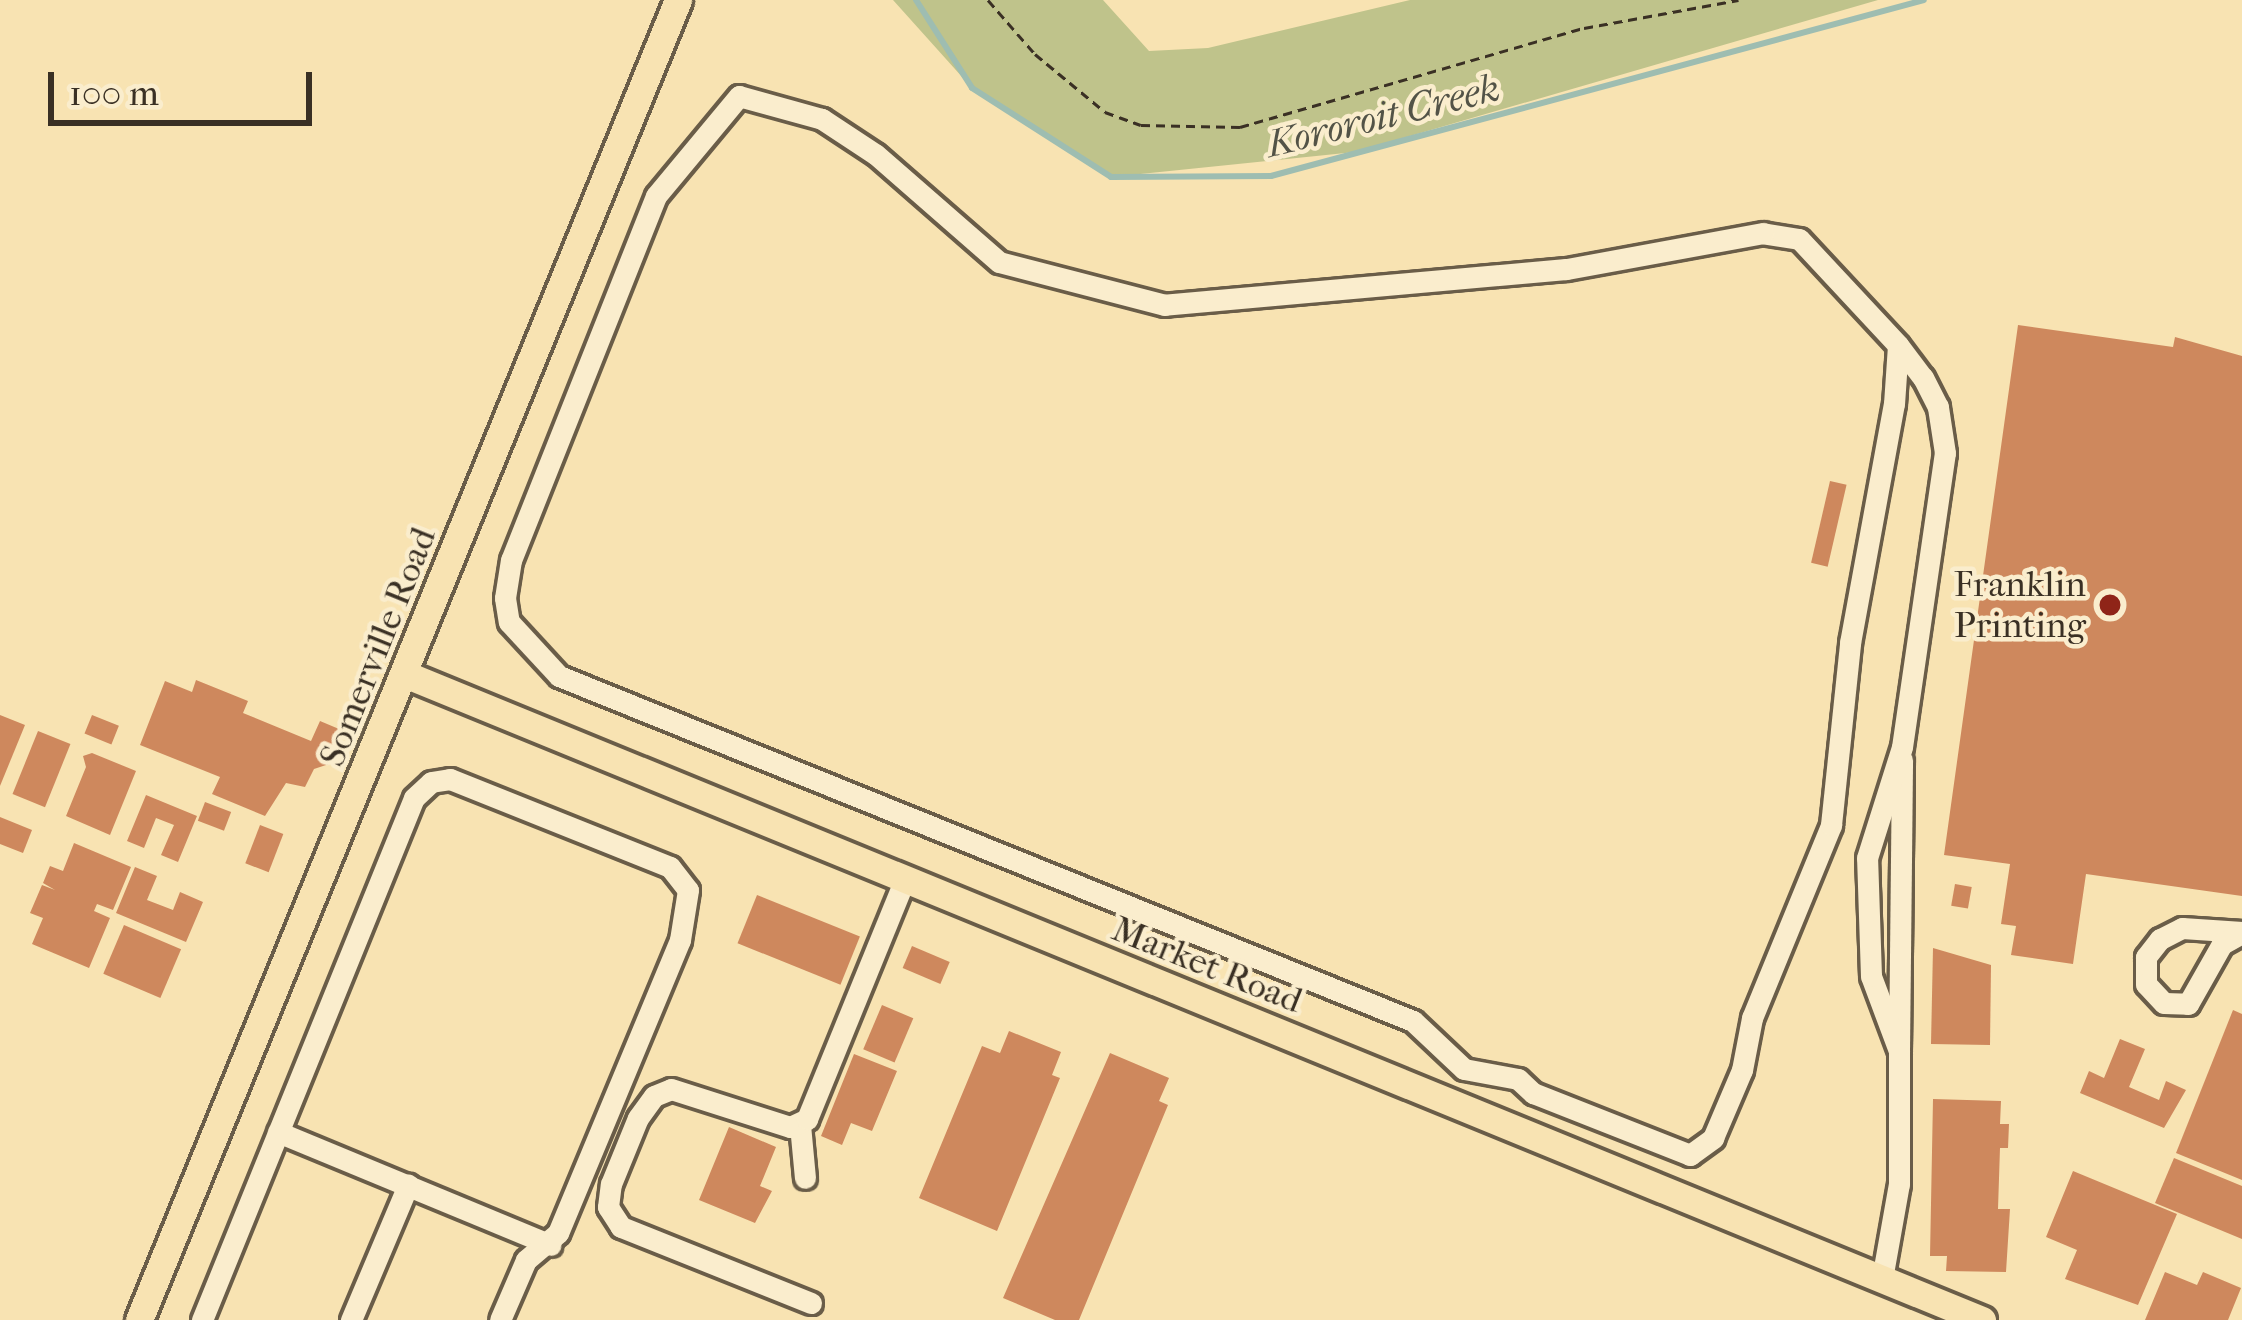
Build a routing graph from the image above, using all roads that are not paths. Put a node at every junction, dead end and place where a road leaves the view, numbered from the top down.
1 (678, 0) edge
2 (1898, 345) junction
3 (407, 675) junction
4 (1902, 747) junction
5 (904, 881) junction
6 (2242, 933) edge
7 (1899, 1051) junction
8 (800, 1125) junction
9 (278, 1132) junction
10 (805, 1178) dead end
11 (408, 1185) junction
12 (551, 1245) junction
13 (1882, 1279) junction
14 (811, 1303) dead end
15 (139, 1320) edge
16 (202, 1320) edge
17 (351, 1320) edge
18 (500, 1320) edge
19 (1982, 1320) edge

1 - 3 main road, Somerville Road
2 - 2 street
2 - 4 street
3 - 5 main road, Market Road
3 - 15 main road, Somerville Road
4 - 7 street
4 - 7 street
5 - 8 street
5 - 13 main road, Market Road
6 - 6 street
7 - 13 street
8 - 10 street
8 - 14 street
9 - 11 street
9 - 12 street
9 - 16 street
11 - 12 street
11 - 17 street
12 - 18 street
13 - 19 main road, Market Road

